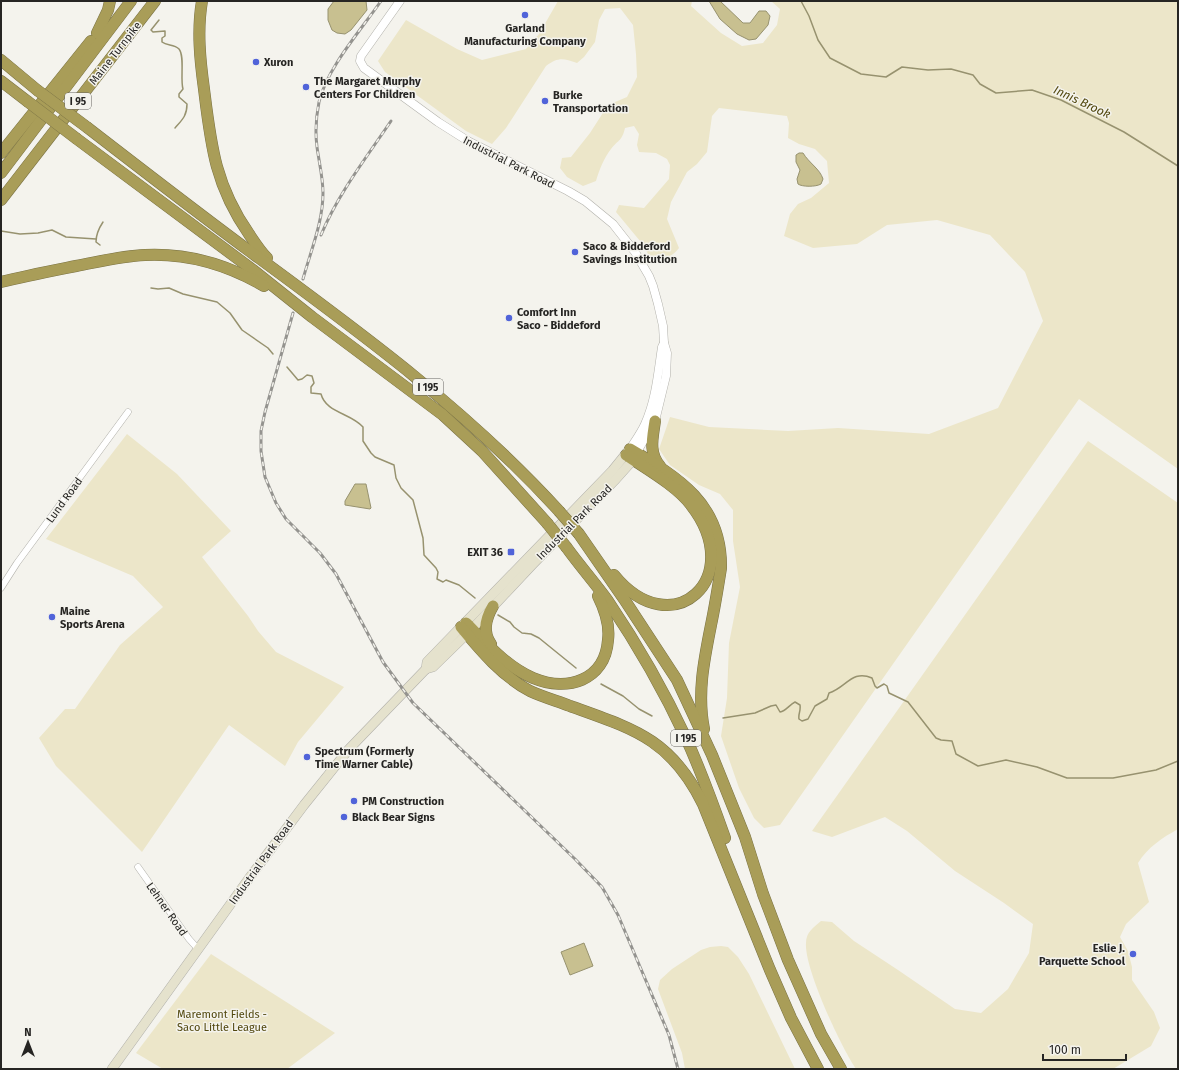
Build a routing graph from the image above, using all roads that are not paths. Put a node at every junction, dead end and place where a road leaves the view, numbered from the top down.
1 (110, 1) edge
2 (122, 1) edge
3 (131, 1) edge
4 (155, 1) edge
5 (202, 1) edge
6 (400, 1) edge
7 (97, 33) junction
8 (1, 60) edge
9 (1, 82) edge
10 (1, 153) edge
11 (1, 173) edge
12 (1, 200) edge
13 (286, 277) junction
14 (1, 282) edge
15 (312, 317) junction
16 (664, 343) junction
17 (128, 412) dead end
18 (655, 421) junction
19 (631, 454) junction
20 (666, 472) junction
21 (579, 534) junction
22 (590, 577) junction
23 (1, 588) edge
24 (493, 606) junction
25 (466, 628) junction
26 (497, 653) junction
27 (712, 755) junction
28 (138, 868) dead end
29 (748, 915) junction
30 (198, 949) junction
31 (112, 1069) edge
32 (818, 1069) edge
33 (841, 1069) edge

1 - 7 highway
2 - 7 highway
3 - 11 highway, Maine Turnpike / I 95
4 - 12 highway, Maine Turnpike / I 95
5 - 13 highway
6 - 16 street, Industrial Park Road
7 - 10 highway
8 - 13 highway, bridge
9 - 15 highway, bridge
13 - 21 highway, I 195, bridge
14 - 15 highway
15 - 22 highway, I 195, bridge
16 - 18 street, Industrial Park Road
16 - 19 street, Industrial Park Road
17 - 23 street, Lund Road
18 - 19 street, Industrial Park Road
18 - 20 highway
19 - 20 highway
19 - 21 highway
19 - 24 main road, Industrial Park Road
19 - 25 main road, Industrial Park Road
20 - 27 highway
21 - 27 highway, I 195
22 - 26 highway
22 - 29 highway, I 195
24 - 25 main road, Industrial Park Road
24 - 26 highway
25 - 26 highway
25 - 29 highway
25 - 30 main road, Industrial Park Road
27 - 33 highway, I 195
28 - 30 street, Lehner Road
29 - 32 highway, I 195
30 - 31 main road, Industrial Park Road

